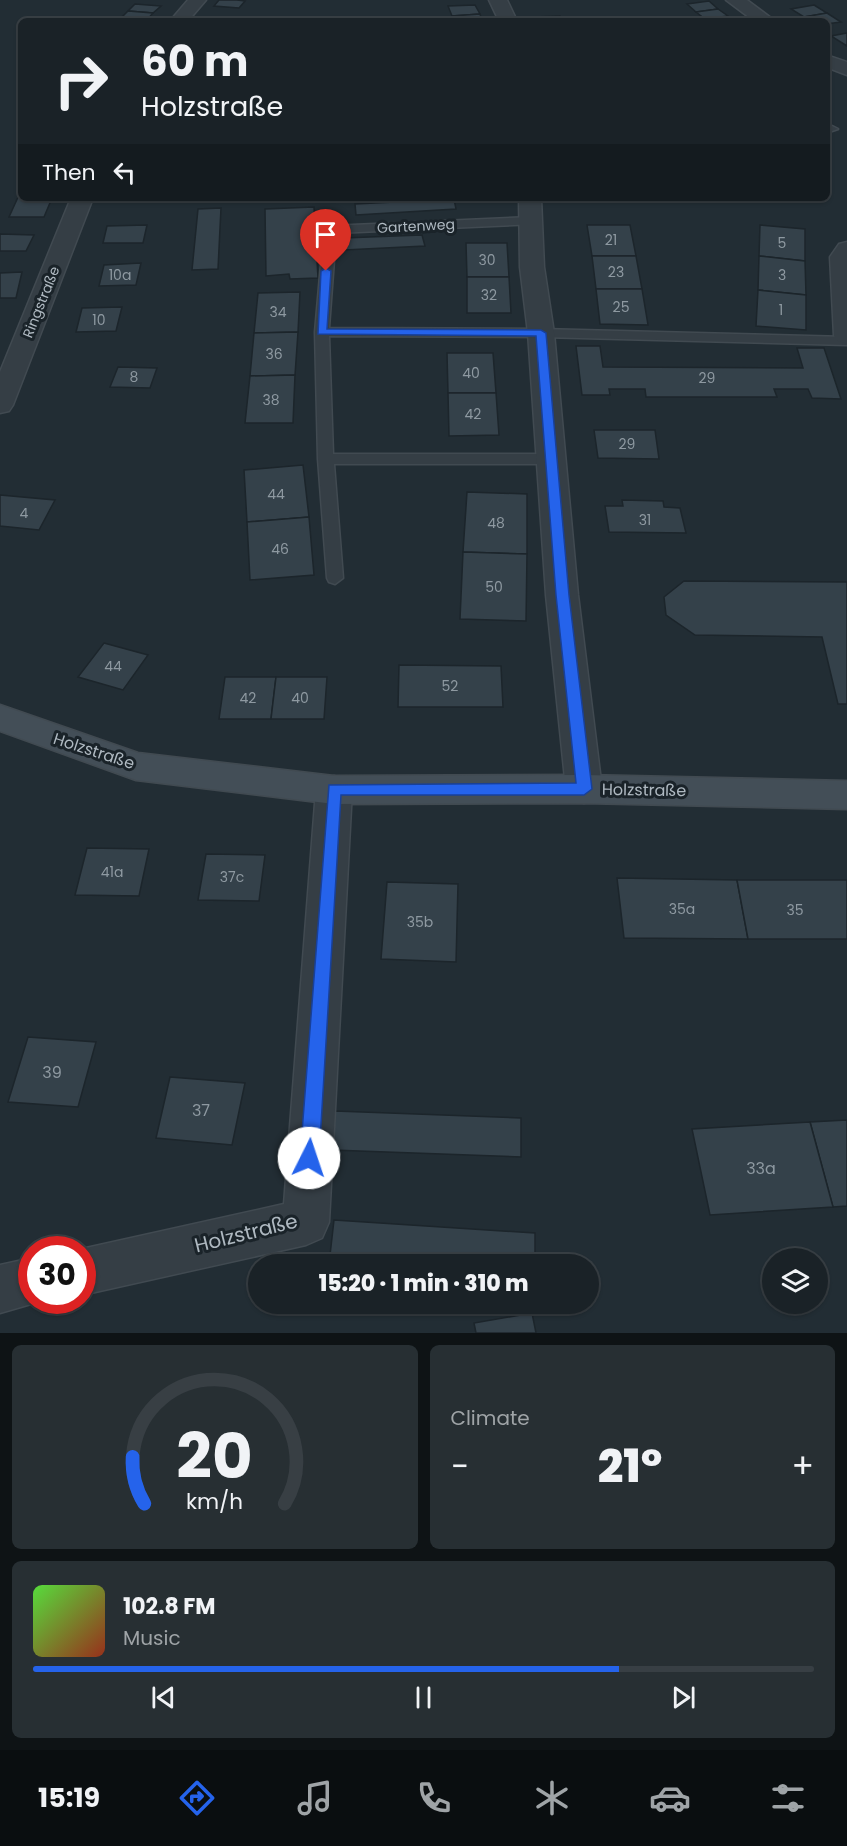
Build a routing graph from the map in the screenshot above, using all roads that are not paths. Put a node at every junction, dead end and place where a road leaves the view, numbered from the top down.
1 (197, 0) edge
2 (498, 0) edge
3 (735, 0) edge
4 (182, 18) edge
5 (507, 18) edge
6 (762, 18) edge
7 (830, 62) edge
8 (847, 69) edge
9 (81, 201) edge
10 (531, 209) edge
11 (847, 249) edge
12 (322, 332) junction
13 (541, 333) junction
14 (847, 336) edge
15 (847, 341) edge
16 (0, 405) edge
17 (326, 459) junction
18 (552, 459) junction
19 (335, 578) dead end
20 (0, 718) edge
21 (584, 789) junction
22 (334, 790) junction
23 (847, 795) edge
24 (96, 1268) edge
25 (18, 1285) edge
26 (0, 1289) edge

1 - 4 street
2 - 5 street
3 - 6 street
7 - 8 street
9 - 16 street, Ringstraße
10 - 12 lane, Gartenweg
10 - 13 street, Gartenweg
11 - 14 street
12 - 13 lane
12 - 17 lane, Gartenweg
13 - 15 lane
13 - 18 street, Gartenweg
17 - 18 lane
17 - 19 lane, Gartenweg
18 - 21 street, Gartenweg
20 - 22 street, Holzstraße
21 - 22 street, Holzstraße
21 - 23 street, Holzstraße
22 - 24 street, Holzstraße
25 - 26 street

